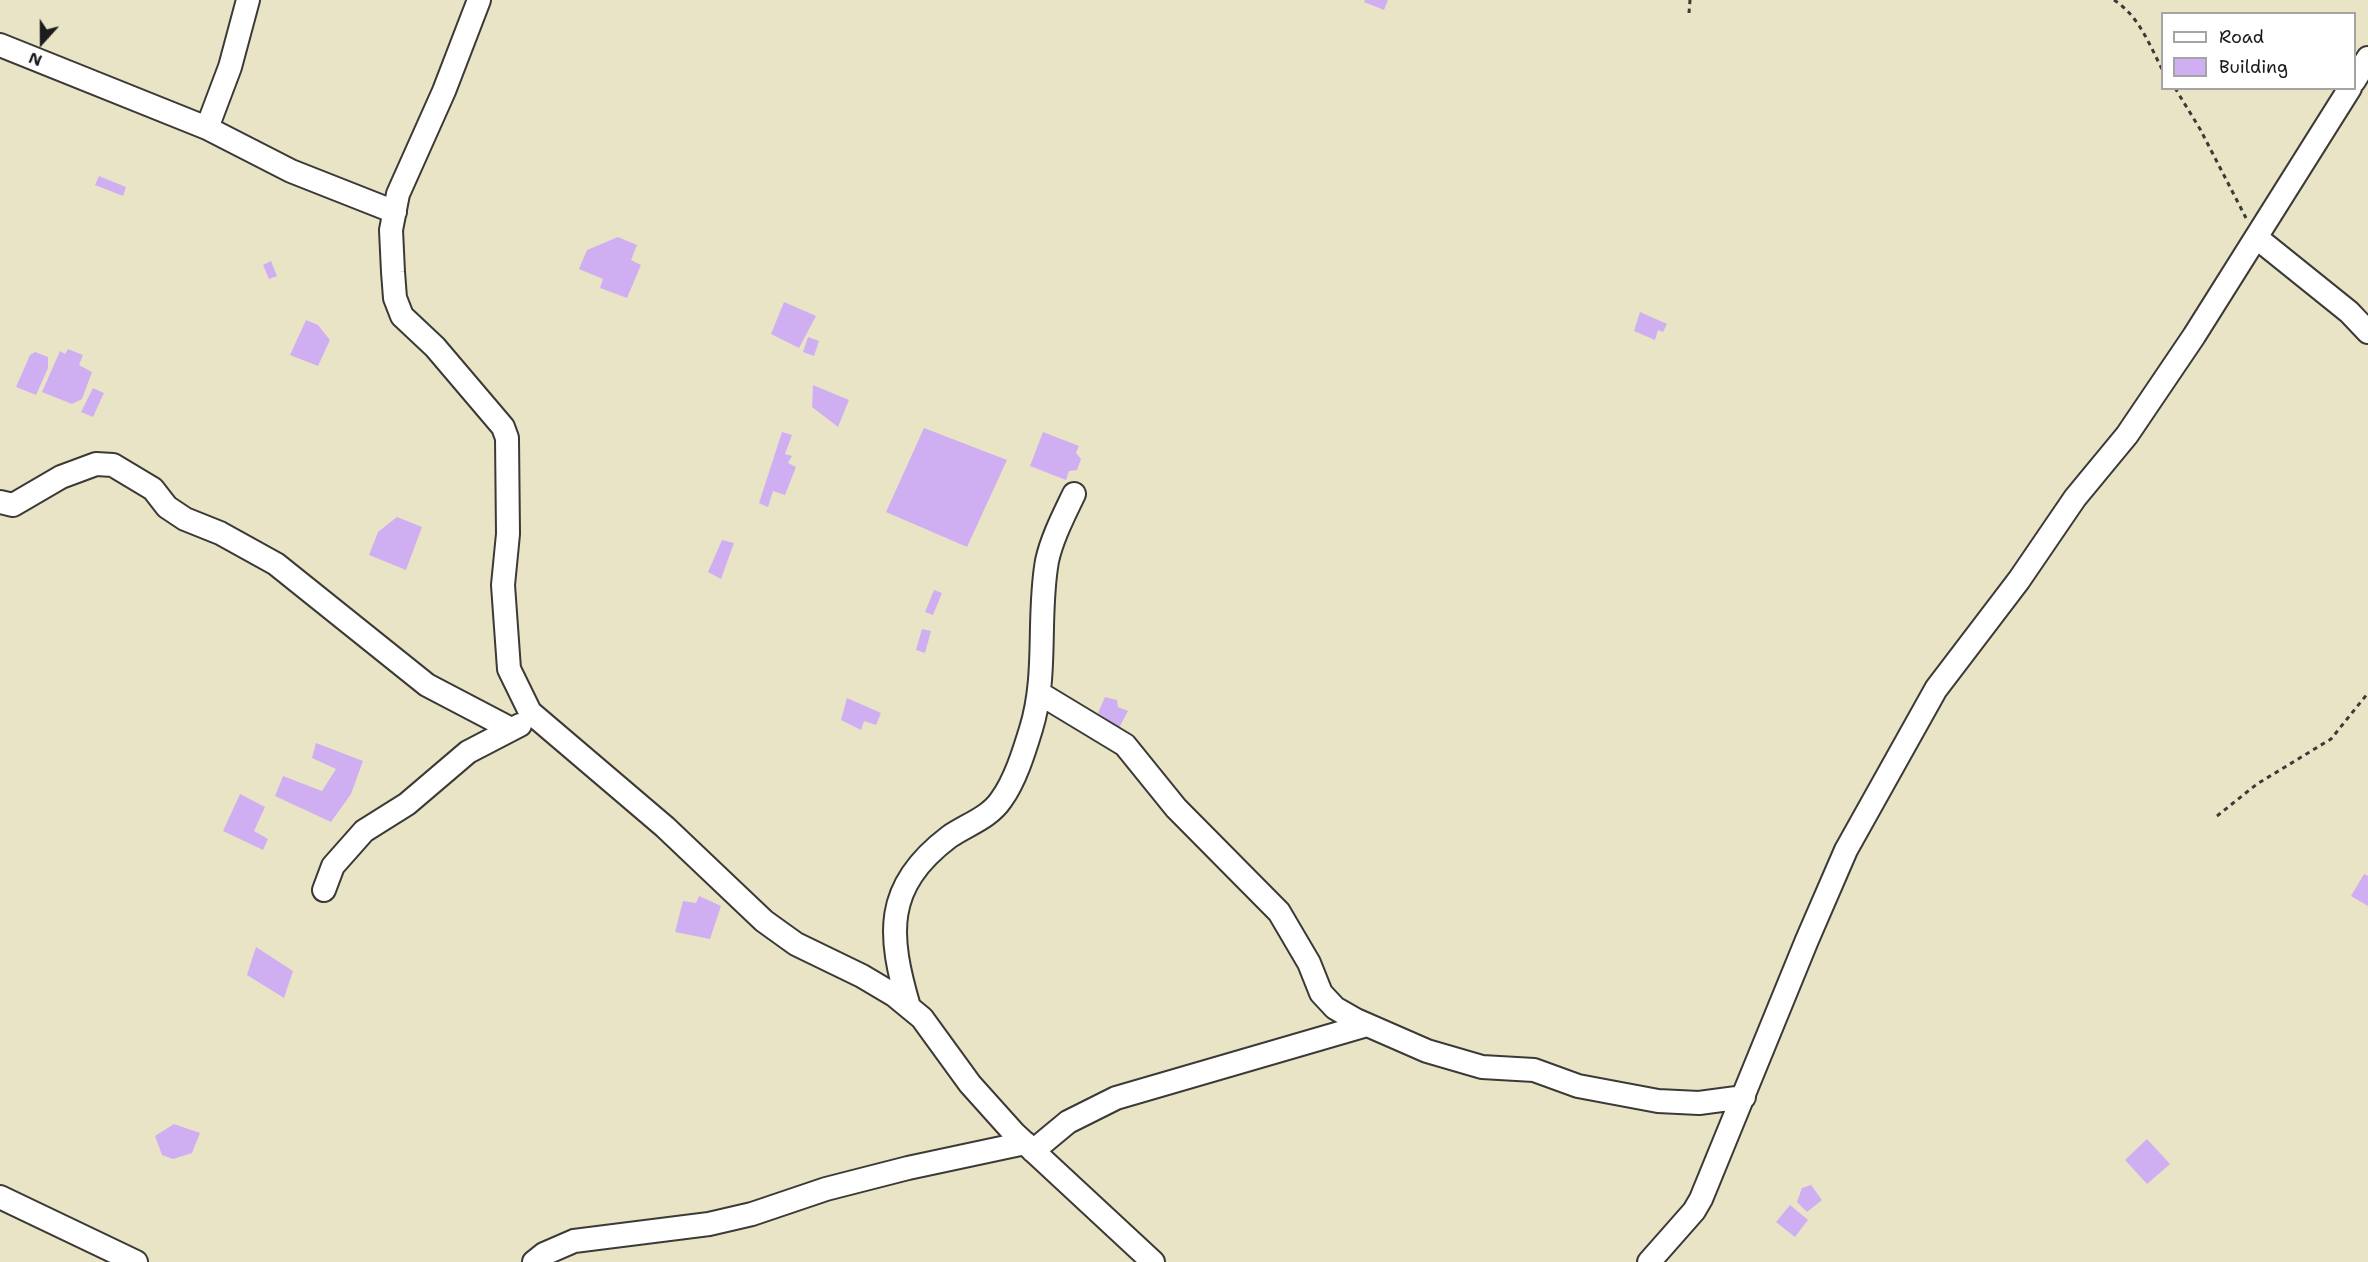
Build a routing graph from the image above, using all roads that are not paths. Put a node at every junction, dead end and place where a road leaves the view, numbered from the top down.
1 (248, 0) edge
2 (479, 0) edge
3 (0, 45) edge
4 (2368, 58) edge
5 (2356, 79) edge
6 (2349, 90) edge
7 (207, 128) junction
8 (394, 212) junction
9 (2257, 238) junction
10 (2368, 332) edge
11 (1074, 494) dead end
12 (0, 502) edge
13 (1039, 693) junction
14 (537, 718) junction
15 (511, 729) junction
16 (324, 890) dead end
17 (909, 1007) junction
18 (1367, 1025) junction
19 (1744, 1097) junction
20 (1029, 1147) junction
21 (0, 1197) edge
22 (136, 1262) edge
23 (534, 1262) edge
24 (1153, 1262) edge
25 (1649, 1262) edge

1 - 7 street
2 - 8 street
3 - 7 street
4 - 5 street
6 - 9 street
7 - 8 street
8 - 14 street
9 - 10 street
9 - 19 street
11 - 13 street
12 - 15 street
13 - 17 street
13 - 18 street
14 - 15 street
14 - 17 street
15 - 16 street
17 - 20 street
18 - 19 street
18 - 20 street
19 - 25 street
20 - 23 street
20 - 24 street
21 - 22 street

